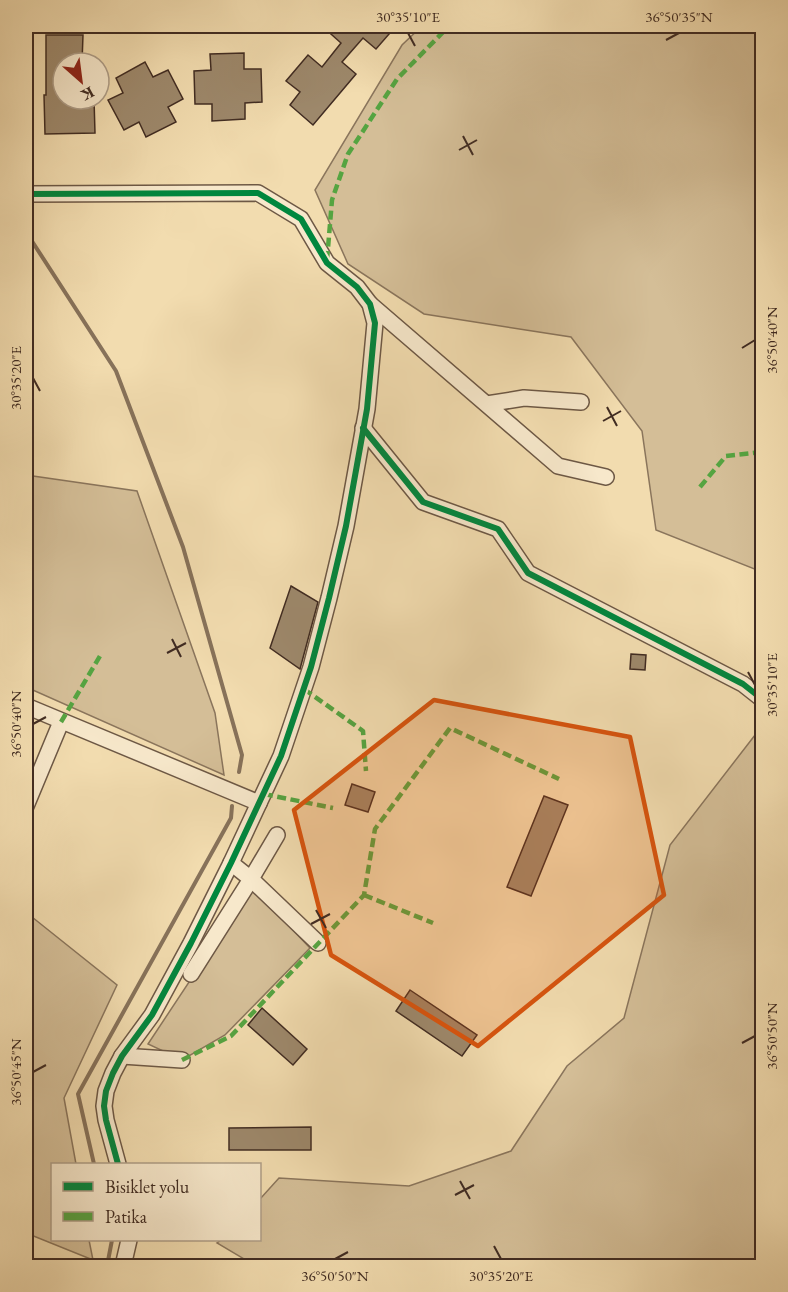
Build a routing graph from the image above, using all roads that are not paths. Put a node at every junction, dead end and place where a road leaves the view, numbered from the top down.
1 (26, 194) edge
2 (370, 304) junction
3 (581, 402) dead end
4 (487, 404) junction
5 (363, 428) junction
6 (606, 477) dead end
7 (762, 699) edge
8 (26, 706) edge
9 (61, 722) junction
10 (259, 803) junction
11 (26, 806) edge
12 (277, 835) dead end
13 (231, 863) junction
14 (251, 879) junction
15 (318, 943) dead end
16 (191, 974) dead end
17 (122, 1056) junction
18 (182, 1060) dead end
19 (118, 1163) edge
20 (129, 1241) edge
21 (123, 1266) edge

1 - 2 street
2 - 4 street
2 - 5 street
3 - 4 street
4 - 6 street
5 - 7 street
5 - 10 street
8 - 9 street
9 - 10 street
9 - 11 street
10 - 13 street
12 - 14 street
13 - 14 street
13 - 17 street
14 - 15 street
14 - 16 street
17 - 18 street
17 - 19 street
20 - 21 street

